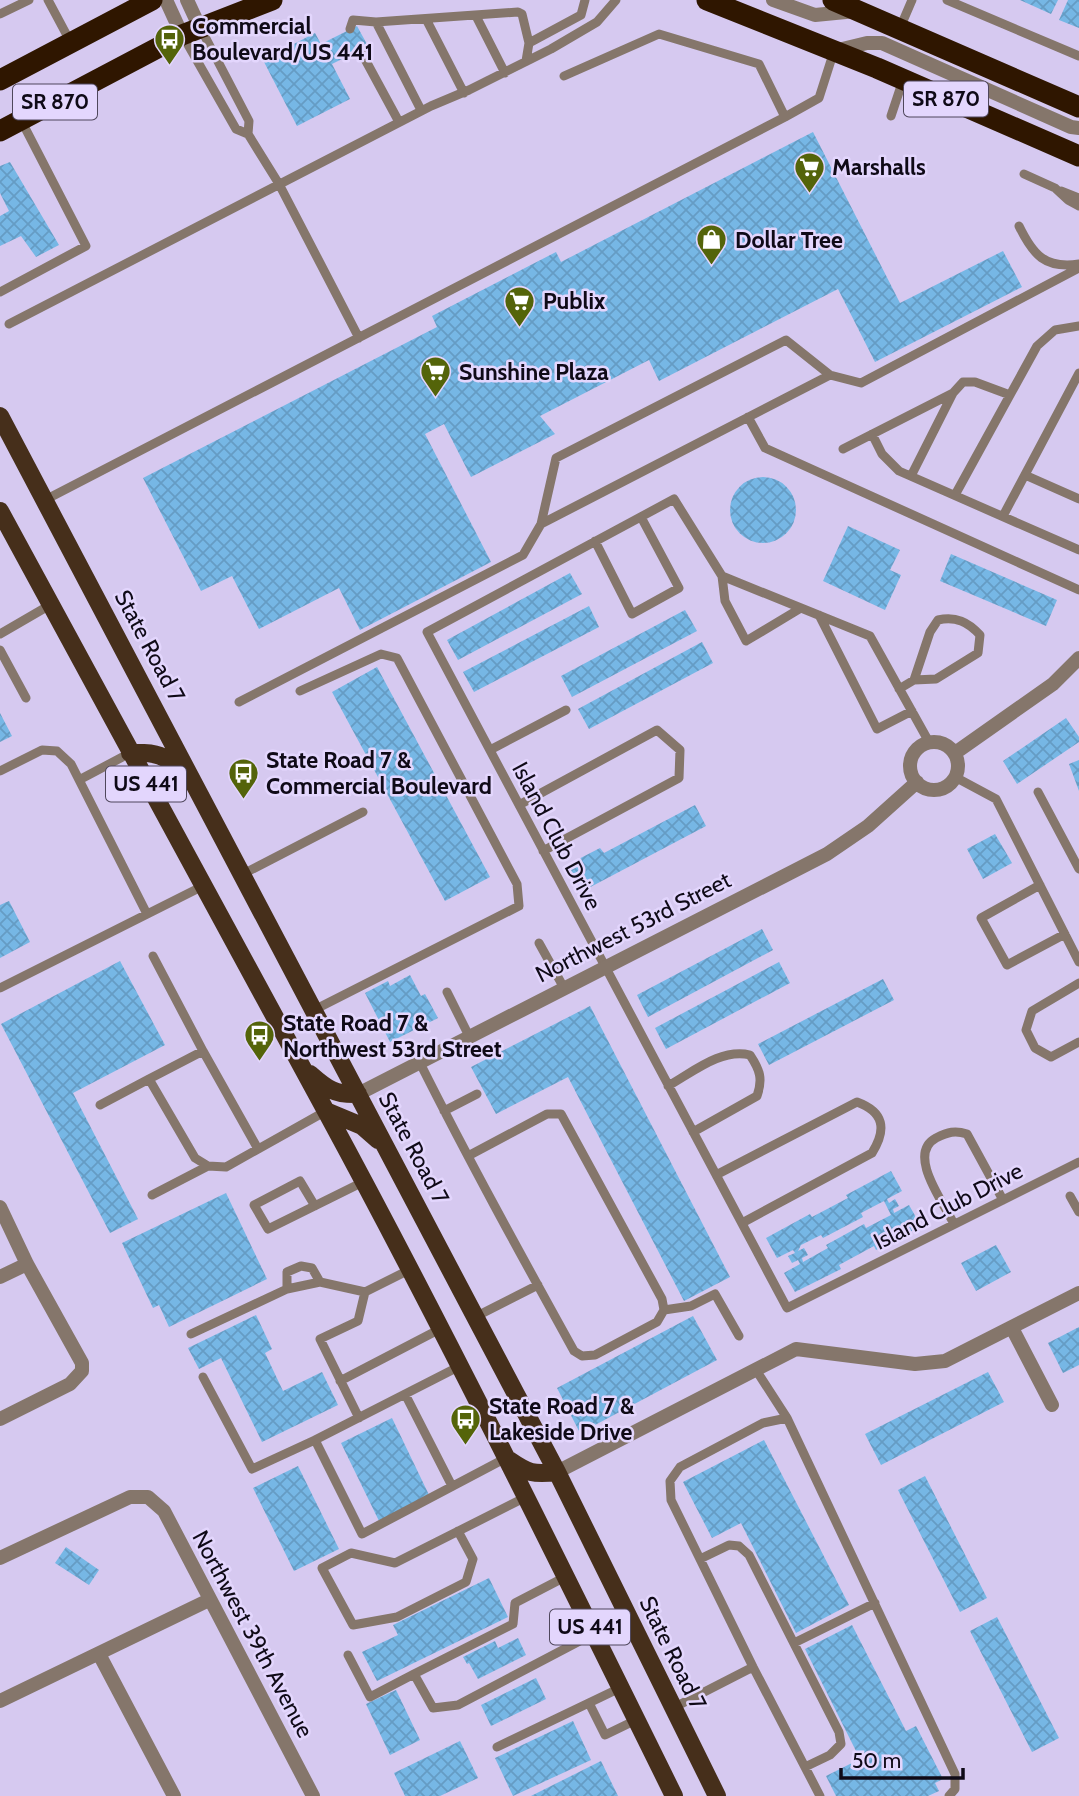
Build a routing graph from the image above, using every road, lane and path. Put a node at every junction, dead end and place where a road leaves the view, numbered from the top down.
1 (29, 0) edge
2 (48, 0) edge
3 (152, 0) edge
4 (166, 0) edge
5 (187, 0) edge
6 (272, 0) edge
7 (585, 0) edge
8 (616, 0) edge
9 (707, 0) edge
10 (773, 0) edge
11 (833, 0) edge
12 (912, 0) edge
13 (947, 0) edge
14 (861, 5) edge
15 (0, 15) edge
16 (476, 16) junction
17 (426, 19) junction
18 (376, 22) junction
19 (900, 28) junction
20 (350, 29) dead end
21 (191, 31) junction
22 (71, 43) junction
23 (529, 43) junction
24 (360, 50) dead end
25 (834, 51) junction
26 (1079, 55) edge
27 (526, 61) junction
28 (505, 73) junction
29 (564, 76) dead end
30 (0, 80) edge
31 (902, 80) junction
32 (464, 93) junction
33 (1079, 107) edge
34 (421, 110) junction
35 (891, 116) dead end
36 (785, 117) junction
37 (21, 120) junction
38 (399, 122) junction
39 (1079, 128) edge
40 (0, 131) edge
41 (248, 134) junction
42 (1079, 156) edge
43 (1024, 174) dead end
44 (279, 184) junction
45 (1055, 188) junction
46 (1079, 198) edge
47 (1079, 206) edge
48 (1019, 226) dead end
49 (1079, 266) edge
50 (0, 292) edge
51 (9, 324) dead end
52 (1079, 326) edge
53 (359, 338) junction
54 (1079, 373) edge
55 (830, 375) junction
56 (953, 393) junction
57 (1010, 395) junction
58 (0, 416) edge
59 (748, 417) junction
60 (872, 434) junction
61 (843, 449) dead end
62 (1025, 475) junction
63 (911, 476) junction
64 (955, 495) junction
65 (1079, 499) edge
66 (45, 500) junction
67 (0, 511) edge
68 (1003, 516) junction
69 (641, 517) junction
70 (541, 524) junction
71 (595, 541) junction
72 (1079, 550) edge
73 (722, 576) junction
74 (1079, 590) edge
75 (50, 605) junction
76 (801, 608) junction
77 (819, 615) junction
78 (0, 634) edge
79 (1, 654) edge
80 (1079, 658) edge
81 (914, 680) junction
82 (899, 689) junction
83 (300, 691) dead end
84 (26, 698) dead end
85 (239, 702) dead end
86 (566, 710) dead end
87 (912, 711) junction
88 (929, 742) junction
89 (489, 750) junction
90 (130, 753) junction
91 (955, 753) junction
92 (0, 771) edge
93 (956, 778) junction
94 (193, 779) junction
95 (79, 780) junction
96 (917, 782) junction
97 (1038, 792) dead end
98 (519, 805) junction
99 (363, 812) dead end
100 (543, 851) junction
101 (1079, 869) edge
102 (243, 874) junction
103 (1040, 885) junction
104 (203, 886) junction
105 (147, 914) junction
106 (1065, 934) junction
107 (539, 943) dead end
108 (153, 956) dead end
109 (1079, 962) edge
110 (605, 968) junction
111 (1079, 984) edge
112 (0, 988) edge
113 (564, 988) junction
114 (447, 992) dead end
115 (314, 1010) junction
116 (469, 1036) junction
117 (1079, 1042) edge
118 (203, 1051) junction
119 (419, 1061) junction
120 (299, 1065) junction
121 (149, 1079) junction
122 (668, 1086) junction
123 (358, 1094) junction
124 (477, 1094) dead end
125 (100, 1105) dead end
126 (326, 1111) junction
127 (444, 1111) junction
128 (693, 1132) junction
129 (258, 1149) junction
130 (388, 1150) junction
131 (468, 1156) junction
132 (1079, 1162) edge
133 (208, 1166) junction
134 (716, 1175) junction
135 (363, 1182) junction
136 (152, 1195) dead end
137 (1070, 1196) dead end
138 (1003, 1200) junction
139 (315, 1206) junction
140 (0, 1207) edge
141 (1079, 1212) edge
142 (742, 1223) junction
143 (954, 1224) junction
144 (27, 1264) junction
145 (409, 1270) junction
146 (0, 1277) edge
147 (320, 1282) junction
148 (538, 1285) junction
149 (288, 1289) junction
150 (365, 1292) junction
151 (1079, 1293) edge
152 (664, 1310) junction
153 (475, 1317) junction
154 (1013, 1328) junction
155 (440, 1329) junction
156 (191, 1334) dead end
157 (739, 1336) dead end
158 (460, 1366) junction
159 (757, 1370) junction
160 (203, 1377) dead end
161 (340, 1381) junction
162 (405, 1394) junction
163 (1052, 1405) dead end
164 (359, 1418) junction
165 (787, 1418) junction
166 (0, 1419) edge
167 (315, 1440) junction
168 (506, 1458) junction
169 (557, 1472) junction
170 (453, 1486) junction
171 (526, 1497) junction
172 (458, 1531) junction
173 (0, 1558) edge
174 (700, 1559) junction
175 (565, 1577) junction
176 (209, 1600) junction
177 (875, 1603) junction
178 (593, 1634) junction
179 (794, 1643) junction
180 (99, 1654) junction
181 (348, 1656) dead end
182 (752, 1667) junction
183 (414, 1675) junction
184 (620, 1688) junction
185 (0, 1701) edge
186 (589, 1703) junction
187 (673, 1708) junction
188 (636, 1720) junction
189 (498, 1746) dead end
190 (805, 1768) junction
191 (174, 1796) edge
192 (313, 1796) edge
193 (674, 1796) edge
194 (717, 1796) edge
195 (820, 1796) edge
196 (949, 1796) edge

1 - 15 lane
2 - 22 lane
3 - 22 highway, SR 870
4 - 21 street
5 - 21 street
6 - 21 highway, SR 870
7 - 23 lane
8 - 27 lane
9 - 25 highway, SR 870
10 - 14 street
11 - 14 highway, SR 870
12 - 19 lane
13 - 26 lane
14 - 19 highway, SR 870
16 - 17 lane
16 - 23 lane
16 - 28 lane
17 - 18 lane
17 - 32 lane
18 - 20 lane
18 - 34 lane
19 - 33 highway, SR 870
21 - 37 highway, SR 870
21 - 41 lane
21 - 41 lane
22 - 30 highway, SR 870
23 - 27 lane
24 - 38 lane
25 - 31 highway, SR 870
25 - 36 lane
25 - 39 street
27 - 28 lane
28 - 32 lane
29 - 36 lane
31 - 35 lane
31 - 42 highway, SR 870
32 - 34 lane
34 - 38 lane
36 - 53 lane
37 - 40 highway, SR 870
37 - 50 lane
38 - 44 lane
41 - 44 lane
43 - 45 lane
44 - 51 lane
44 - 53 lane
45 - 46 lane
45 - 47 lane
48 - 49 lane
49 - 55 lane
52 - 57 lane
53 - 66 lane
54 - 62 lane
55 - 59 lane
55 - 70 lane
56 - 57 lane
56 - 60 lane
56 - 63 lane
57 - 64 lane
58 - 66 main road, State Road 7 / US 441
59 - 70 lane
59 - 74 lane
60 - 61 lane
60 - 63 lane
62 - 65 lane
62 - 68 lane
63 - 64 lane
64 - 68 lane
66 - 94 main road, State Road 7 / US 441
67 - 75 main road, US 441
68 - 72 lane
69 - 71 lane, Island Club Drive
69 - 71 lane
69 - 73 lane, Island Club Drive
70 - 85 lane
71 - 89 lane, Island Club Drive
73 - 76 lane
73 - 76 lane
75 - 78 lane
75 - 90 main road, US 441
76 - 77 lane
77 - 82 lane
77 - 87 lane
79 - 84 lane
80 - 91 street
81 - 81 lane
81 - 82 lane
82 - 87 lane
83 - 115 lane
86 - 89 lane
87 - 88 lane
88 - 91 street
88 - 96 street
89 - 98 lane, Island Club Drive
90 - 94 main road
90 - 95 lane
90 - 104 main road, US 441
91 - 93 street
92 - 95 lane
93 - 96 street
93 - 103 lane
94 - 102 main road, State Road 7 / US 441
95 - 105 lane
96 - 110 street, Northwest 53rd Street
97 - 101 lane
98 - 100 lane, Island Club Drive
98 - 100 lane
99 - 102 lane
100 - 110 lane, Island Club Drive
102 - 115 main road, State Road 7 / US 441
103 - 106 lane
103 - 106 lane
104 - 105 lane
104 - 120 main road, US 441
105 - 112 lane
106 - 109 lane
107 - 113 lane
108 - 118 lane
110 - 113 street, Northwest 53rd Street
110 - 122 lane, Island Club Drive
111 - 117 lane
113 - 116 street, Northwest 53rd Street
114 - 116 lane
115 - 123 main road, State Road 7 / US 441
116 - 119 street, Northwest 53rd Street
118 - 121 lane
118 - 129 lane
119 - 123 street, Northwest 53rd Street
119 - 127 lane
120 - 123 main road
120 - 126 main road, US 441
121 - 125 lane
121 - 133 lane
122 - 128 lane, Island Club Drive
122 - 128 lane
123 - 130 main road, State Road 7 / US 441
124 - 127 lane
126 - 129 lane
126 - 130 main road
126 - 135 main road, US 441
127 - 131 lane
128 - 134 lane, Island Club Drive
129 - 133 lane
130 - 153 main road, State Road 7 / US 441
131 - 148 lane
131 - 152 lane
132 - 138 lane, Island Club Drive
133 - 136 lane
134 - 142 lane, Island Club Drive
134 - 142 lane
135 - 139 lane
135 - 145 main road, US 441
137 - 141 lane
138 - 143 lane, Island Club Drive
138 - 143 lane
139 - 139 lane
140 - 144 street
142 - 143 lane, Island Club Drive
144 - 146 street
144 - 166 street
145 - 150 lane
145 - 155 main road, US 441
147 - 149 lane
147 - 149 lane
147 - 150 lane
148 - 152 lane
148 - 153 lane
149 - 156 lane
150 - 161 lane
151 - 154 street
152 - 157 lane
153 - 169 main road, State Road 7 / US 441
154 - 159 street
154 - 163 street
155 - 158 main road, US 441
155 - 161 lane
158 - 162 lane
158 - 168 main road, US 441
159 - 165 lane
159 - 169 street
160 - 167 lane
161 - 164 lane
162 - 164 lane
162 - 170 lane
164 - 167 lane
165 - 174 lane
165 - 177 lane
167 - 170 lane
168 - 169 main road
168 - 170 lane
168 - 171 main road, US 441
169 - 187 main road, State Road 7 / US 441
171 - 172 lane
171 - 175 main road, US 441
172 - 172 lane
173 - 176 street, Northwest 39th Avenue
174 - 179 lane
174 - 182 lane
175 - 178 main road, US 441
175 - 183 lane
176 - 180 street
176 - 192 street, Northwest 39th Avenue
177 - 179 lane
177 - 196 lane
178 - 183 lane
178 - 184 main road, US 441
179 - 190 lane
180 - 185 street
180 - 191 street
181 - 183 lane
182 - 187 lane
182 - 190 lane
184 - 186 lane
184 - 188 main road, US 441
186 - 188 lane
186 - 189 lane
187 - 194 main road, State Road 7 / US 441
188 - 193 main road, US 441
190 - 195 lane

